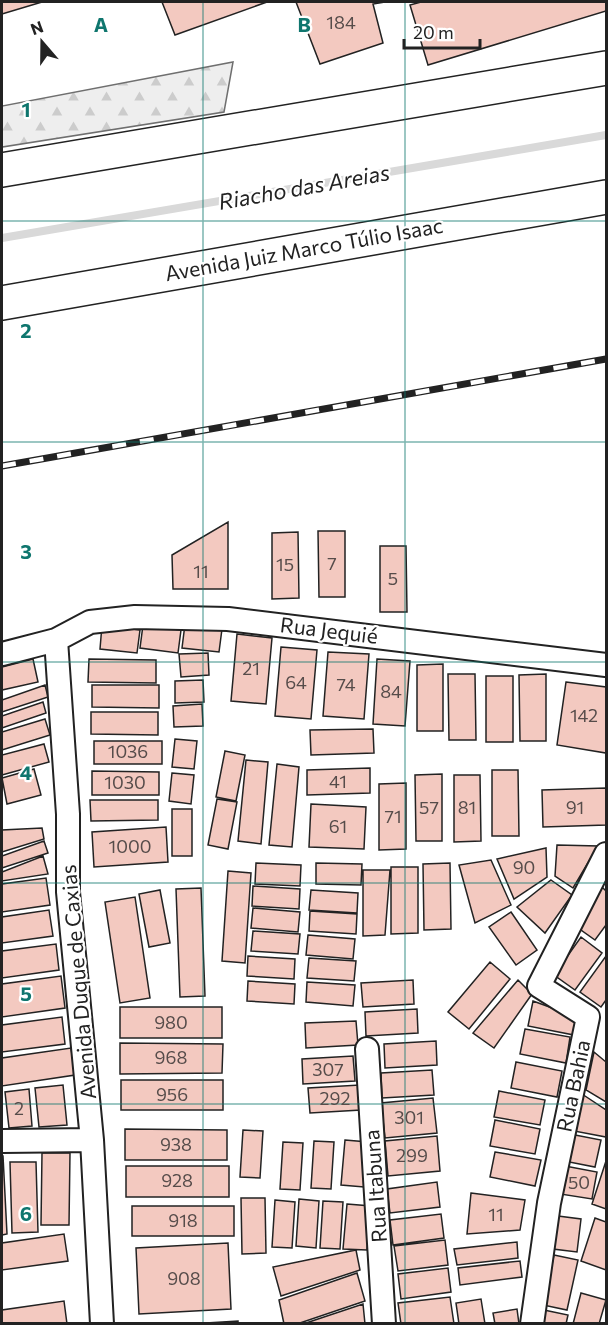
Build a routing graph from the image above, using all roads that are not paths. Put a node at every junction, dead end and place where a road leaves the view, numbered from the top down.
1 (606, 68) edge
2 (2, 170) edge
3 (606, 197) edge
4 (2, 303) edge
5 (56, 640) junction
6 (2, 654) edge
7 (606, 665) edge
8 (606, 854) edge
9 (367, 1049) dead end
10 (92, 1140) junction
11 (2, 1141) edge
12 (102, 1323) edge
13 (384, 1323) edge
14 (532, 1323) edge

1 - 2 main road
3 - 4 main road, Avenida Juiz Marco Túlio Isaac
5 - 6 street, Rua Jequié
5 - 7 street, Rua Jequié
5 - 10 street, Avenida Duque de Caxias
8 - 14 street, Rua Bahia
9 - 13 street, Rua Itabuna
10 - 11 street
10 - 12 street, Avenida Duque de Caxias

